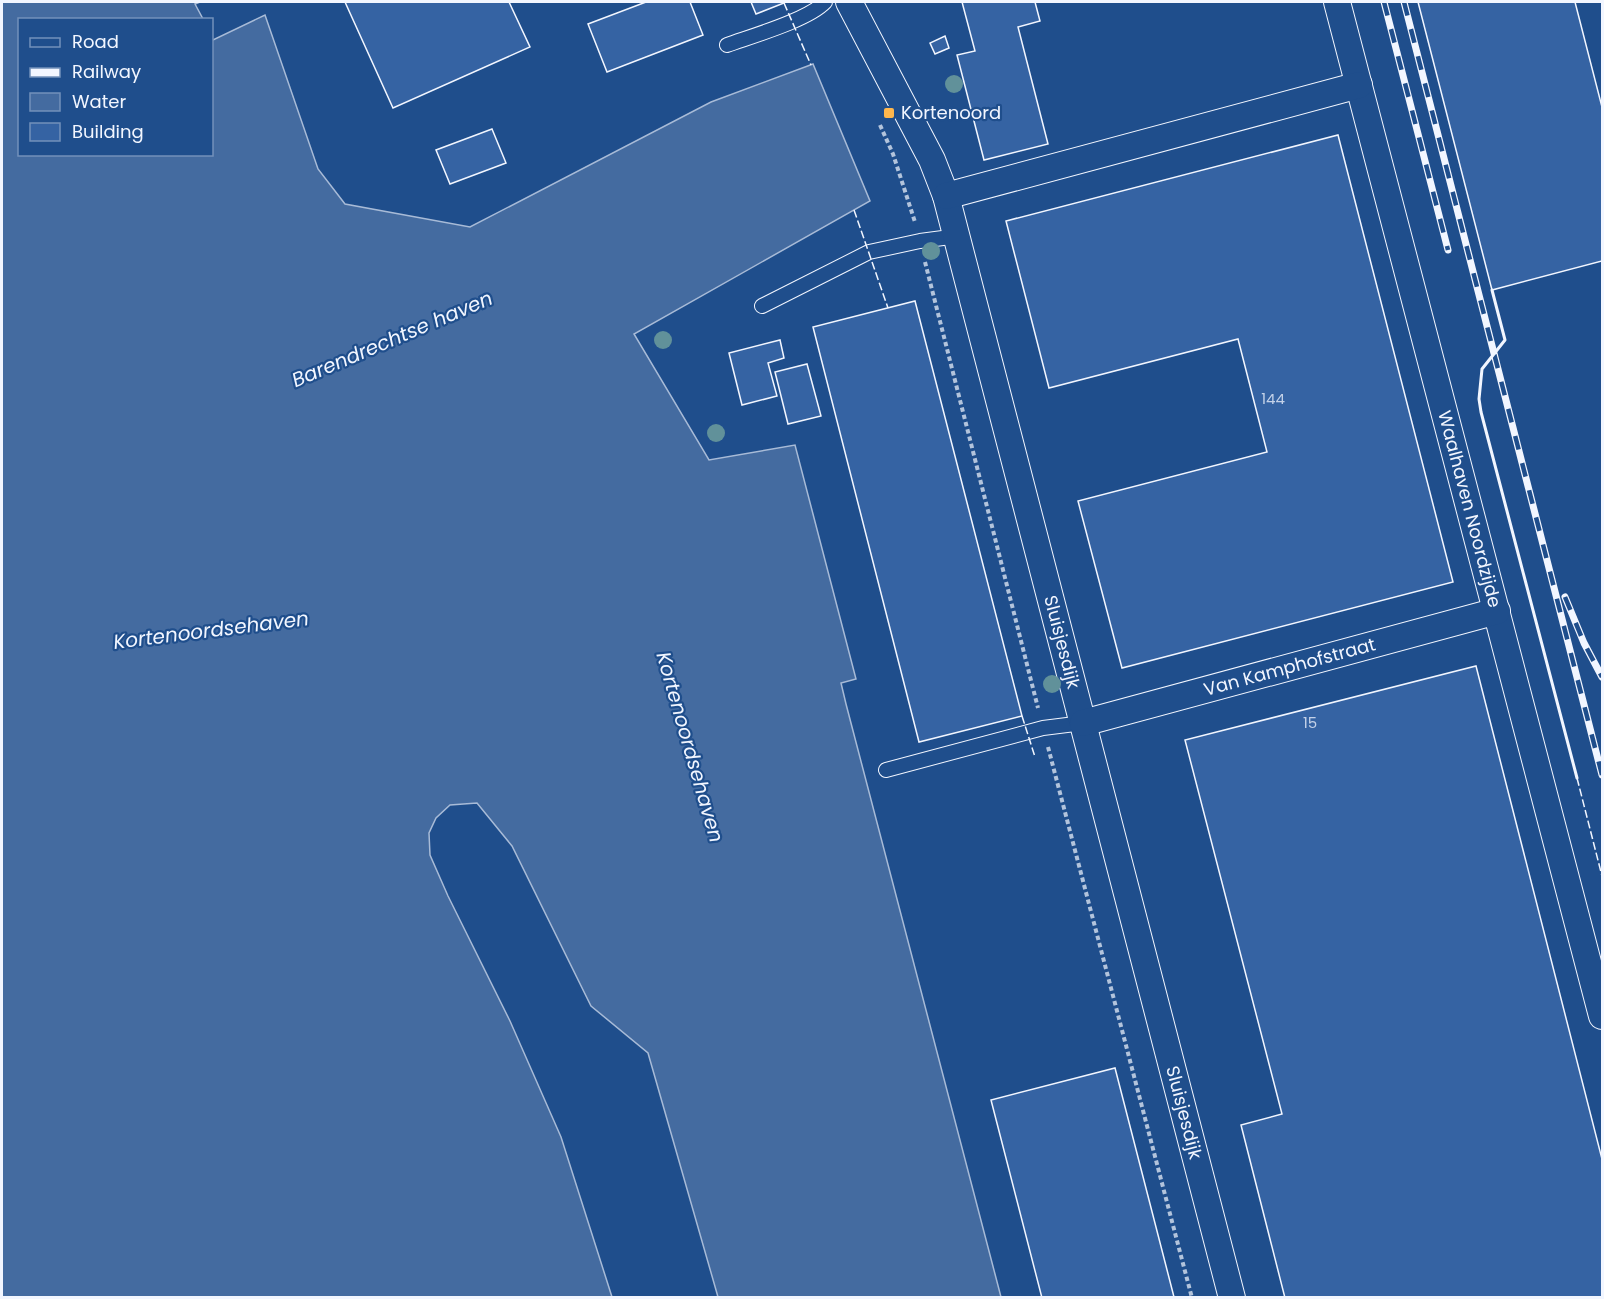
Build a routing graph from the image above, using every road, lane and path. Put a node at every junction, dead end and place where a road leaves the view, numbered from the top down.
1 (825, 2) edge
2 (849, 2) edge
3 (1337, 2) edge
4 (727, 45) dead end
5 (1359, 85) junction
6 (877, 118) dead end
7 (946, 196) junction
8 (958, 236) junction
9 (920, 241) junction
10 (762, 306) dead end
11 (1497, 612) junction
12 (1083, 723) junction
13 (1043, 728) junction
14 (886, 770) dead end
15 (1597, 970) edge
16 (1602, 1016) edge
17 (1192, 1298) edge
18 (1232, 1298) edge

1 - 4 lane
2 - 7 street, Sluisjesdijk
3 - 5 street, Waalhaven Noordzijde
5 - 7 street
5 - 11 street, Waalhaven Noordzijde
6 - 9 path
7 - 8 street, Sluisjesdijk
8 - 9 lane
8 - 12 street, Sluisjesdijk
9 - 10 lane
9 - 13 path
11 - 12 street, Van Kamphofstraat
11 - 15 street, Waalhaven Noordzijde
12 - 13 lane
12 - 18 street, Sluisjesdijk
13 - 14 lane
13 - 17 path
15 - 16 street, Waalhaven Noordzijde

